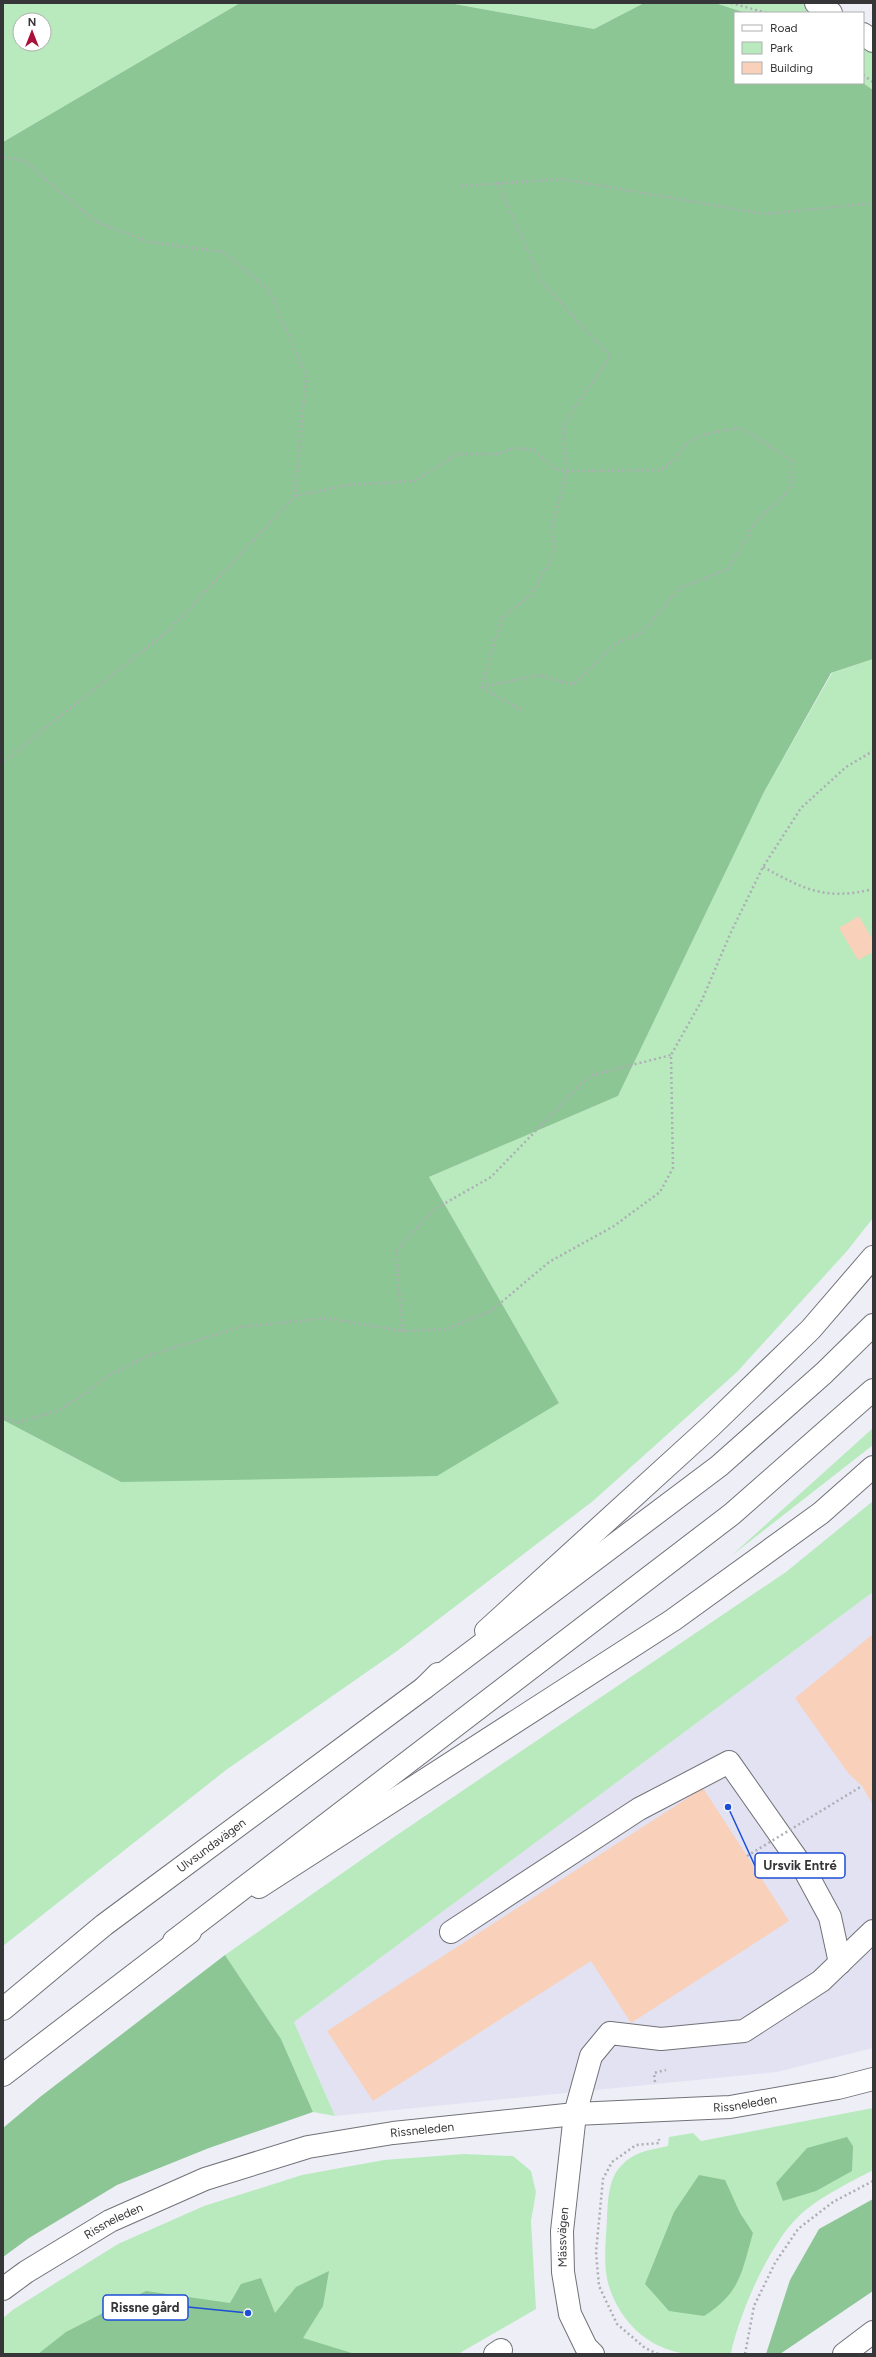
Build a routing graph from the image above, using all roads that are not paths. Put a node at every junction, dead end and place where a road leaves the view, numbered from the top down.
1 (816, 3) edge
2 (830, 12) edge
3 (864, 35) edge
4 (873, 41) edge
5 (873, 1257) edge
6 (873, 1325) edge
7 (873, 1390) edge
8 (873, 1467) edge
9 (424, 1688) junction
10 (873, 1931) edge
11 (452, 1932) dead end
12 (174, 1941) junction
13 (840, 1962) junction
14 (3, 2009) edge
15 (3, 2075) edge
16 (873, 2079) edge
17 (576, 2114) junction
18 (3, 2289) edge
19 (873, 2332) edge
20 (592, 2354) edge
21 (844, 2354) edge

1 - 2 main road
3 - 4 main road
5 - 9 main road
6 - 9 main road
7 - 12 main road
8 - 12 main road
9 - 14 main road, Ulvsundavägen
10 - 13 main road
11 - 13 main road
12 - 15 main road
13 - 17 main road, Mässvägen
16 - 17 main road, Rissneleden
17 - 18 main road, Rissneleden
17 - 20 main road, Mässvägen
19 - 21 main road

